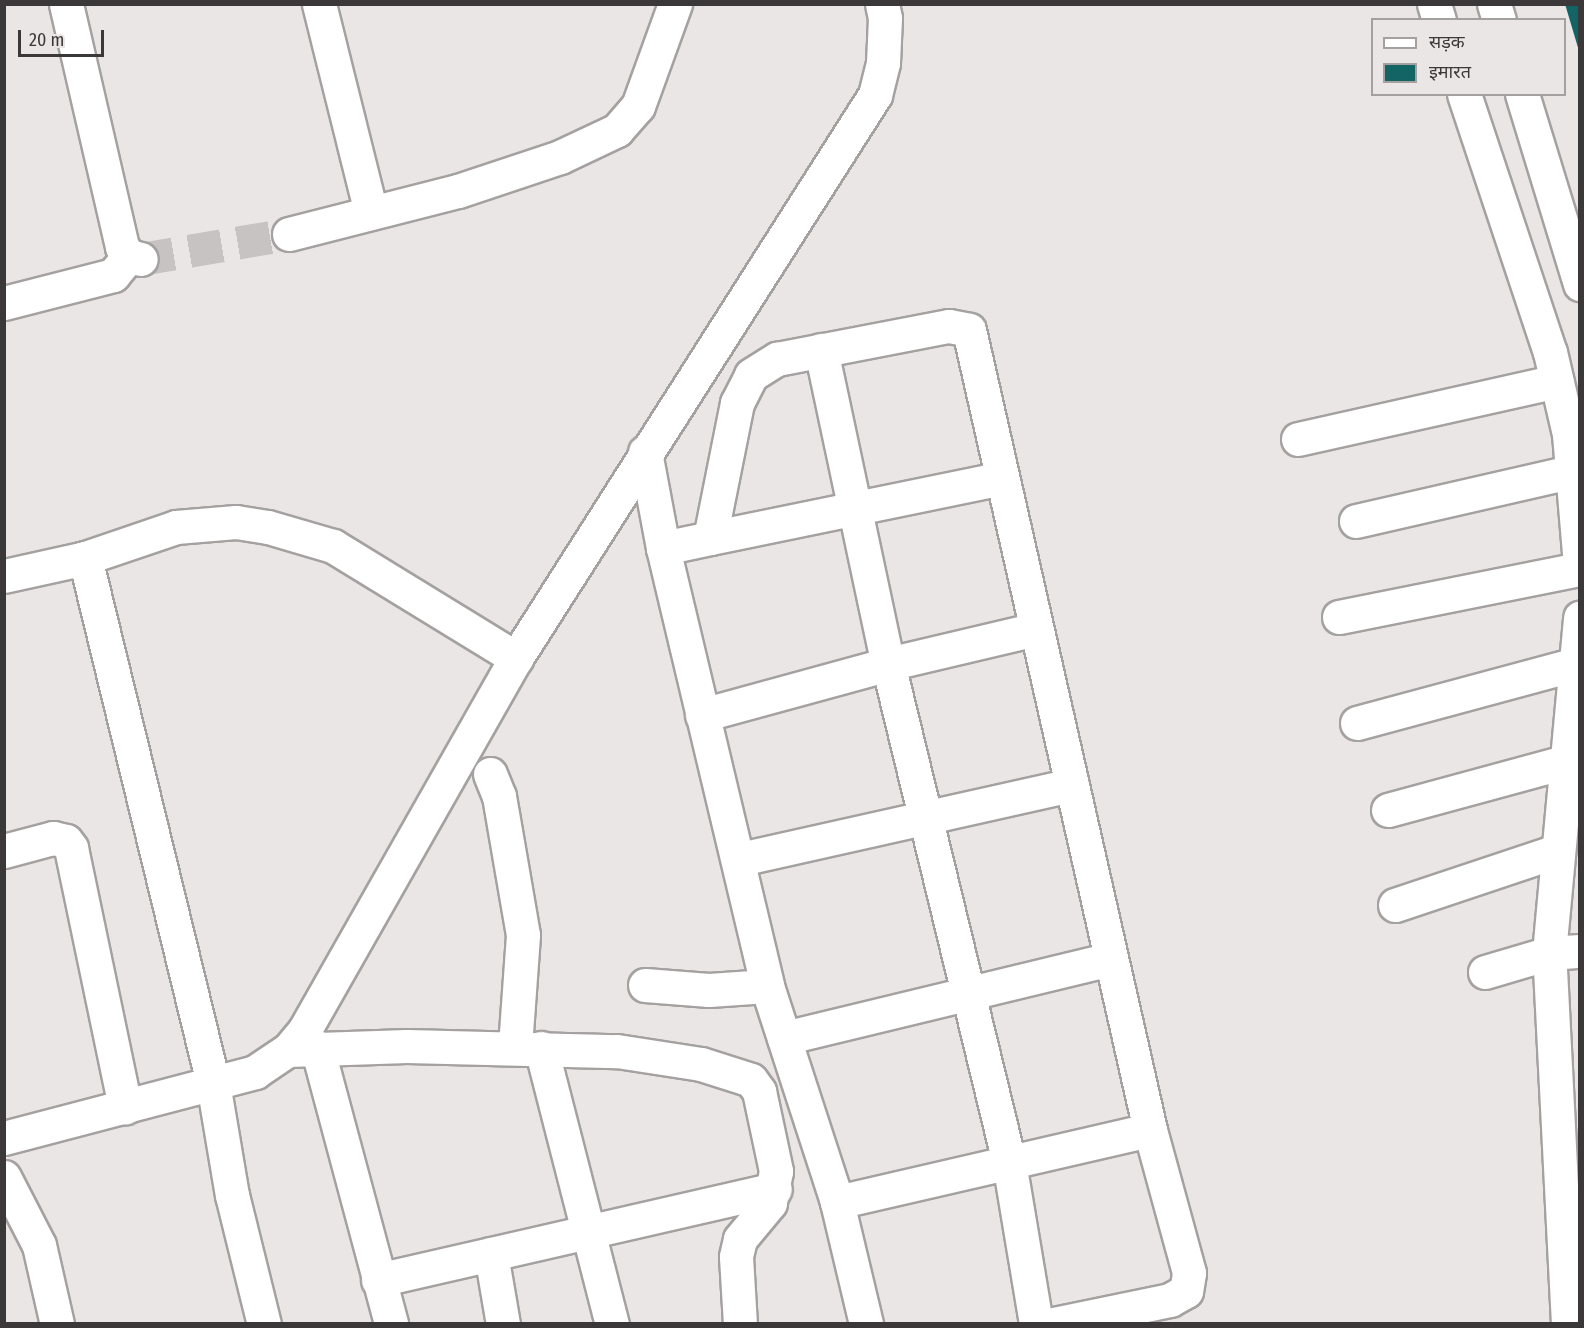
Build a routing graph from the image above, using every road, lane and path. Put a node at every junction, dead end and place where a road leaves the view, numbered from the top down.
1 (66, 4) edge
2 (319, 4) edge
3 (675, 4) edge
4 (882, 4) edge
5 (1465, 96) edge
6 (1523, 96) edge
7 (371, 213) junction
8 (289, 234) tunnel mouth
9 (1580, 284) edge
10 (4, 303) edge
11 (821, 350) junction
12 (1557, 381) junction
13 (1298, 439) dead end
14 (645, 452) junction
15 (1574, 471) junction
16 (1002, 478) junction
17 (855, 508) junction
18 (1356, 521) dead end
19 (710, 538) junction
20 (663, 548) junction
21 (85, 558) junction
22 (1580, 564) edge
23 (1580, 569) edge
24 (4, 576) edge
25 (1339, 617) dead end
26 (1580, 617) edge
27 (1036, 629) junction
28 (516, 658) junction
29 (888, 664) junction
30 (1575, 664) junction
31 (702, 715) junction
32 (1357, 723) dead end
33 (1565, 762) junction
34 (490, 774) dead end
35 (1072, 785) junction
36 (1389, 810) dead end
37 (925, 818) junction
38 (4, 851) edge
39 (1556, 851) junction
40 (740, 859) junction
41 (1395, 905) dead end
42 (1564, 952) edge
43 (1111, 959) junction
44 (1485, 972) dead end
45 (645, 985) dead end
46 (767, 986) junction
47 (966, 992) junction
48 (784, 1038) junction
49 (302, 1048) junction
50 (528, 1048) junction
51 (213, 1083) junction
52 (125, 1107) junction
53 (1150, 1130) junction
54 (4, 1138) edge
55 (1009, 1162) junction
56 (4, 1177) edge
57 (775, 1189) junction
58 (837, 1202) junction
59 (589, 1232) junction
60 (491, 1254) junction
61 (378, 1280) junction
62 (57, 1323) edge
63 (264, 1323) edge
64 (391, 1323) edge
65 (503, 1323) edge
66 (612, 1323) edge
67 (740, 1323) edge
68 (866, 1323) edge
69 (1036, 1323) edge
70 (1054, 1323) edge
71 (1568, 1323) edge

1 - 10 street
2 - 7 street
3 - 7 street
4 - 14 street
5 - 12 street
6 - 9 street
7 - 8 street
11 - 16 street
11 - 17 street
11 - 19 street
12 - 13 street
12 - 15 street
14 - 20 street
14 - 28 street
15 - 18 street
15 - 22 street
16 - 17 street
16 - 27 street
17 - 19 street
17 - 29 street
19 - 20 street
20 - 31 street
21 - 24 street
21 - 28 street
21 - 51 street
23 - 25 street
26 - 30 street
27 - 29 street
27 - 35 street
28 - 49 street
29 - 31 street
29 - 37 street
30 - 32 street
30 - 33 street
31 - 40 street
33 - 36 street
33 - 39 street
34 - 50 street
35 - 37 street
35 - 43 street
37 - 40 street
37 - 47 street
38 - 52 street
39 - 41 street
39 - 42 street
40 - 46 street
42 - 44 street
42 - 71 street
43 - 47 street
43 - 53 street
45 - 46 street
46 - 48 street
47 - 48 street
47 - 55 street
48 - 58 street
49 - 50 street
49 - 51 street
49 - 61 street
50 - 57 street
50 - 59 street
51 - 52 street
51 - 63 street
52 - 54 street
53 - 55 street
53 - 70 street
55 - 58 street
55 - 69 street
56 - 62 street
57 - 59 street
57 - 67 street
58 - 68 street
59 - 60 street
59 - 66 street
60 - 61 street
60 - 65 street
61 - 64 street

